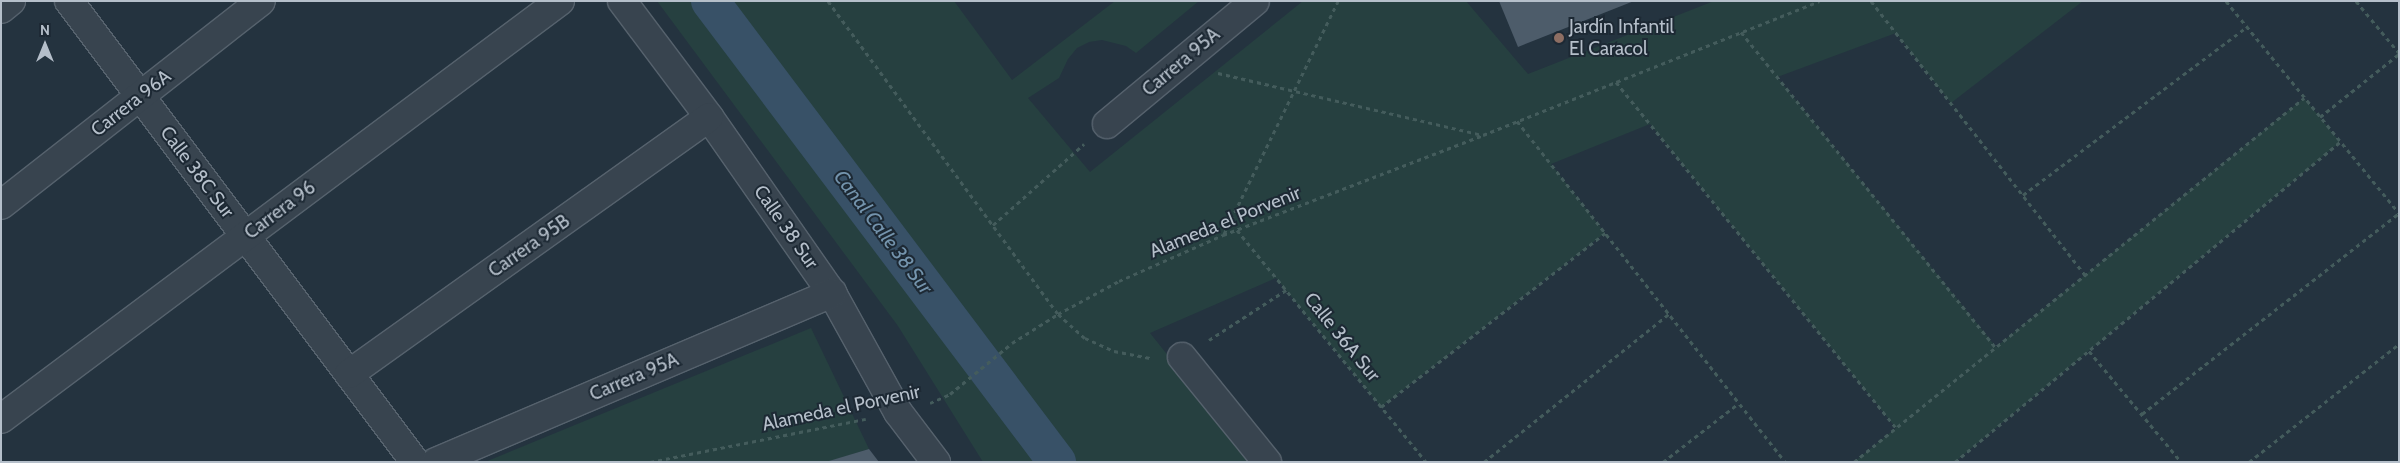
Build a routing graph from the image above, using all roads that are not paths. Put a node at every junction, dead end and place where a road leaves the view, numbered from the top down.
1 (11, 1) edge
2 (69, 1) edge
3 (261, 1) edge
4 (560, 1) edge
5 (622, 1) edge
6 (1255, 1) edge
7 (1, 8) edge
8 (140, 97) junction
9 (710, 117) junction
10 (1107, 124) road end
11 (1, 205) edge
12 (246, 236) junction
13 (832, 292) junction
14 (1182, 357) road end
15 (349, 374) junction
16 (1, 419) edge
17 (415, 462) edge
18 (436, 462) edge
19 (936, 462) edge
20 (1267, 462) edge

1 - 7 street
2 - 8 street, Calle 38C Sur
3 - 8 street, Carrera 96A
4 - 12 street, Carrera 96
5 - 9 street, Calle 38 Sur
6 - 10 street, Carrera 95A
8 - 11 street, Carrera 96A
8 - 12 street, Calle 38C Sur
9 - 13 street, Calle 38 Sur
9 - 15 street, Carrera 95B
12 - 15 street, Calle 38C Sur
12 - 16 street, Carrera 96
13 - 18 street, Carrera 95A
13 - 19 street, Calle 38 Sur
14 - 20 street
15 - 17 street, Calle 38C Sur

